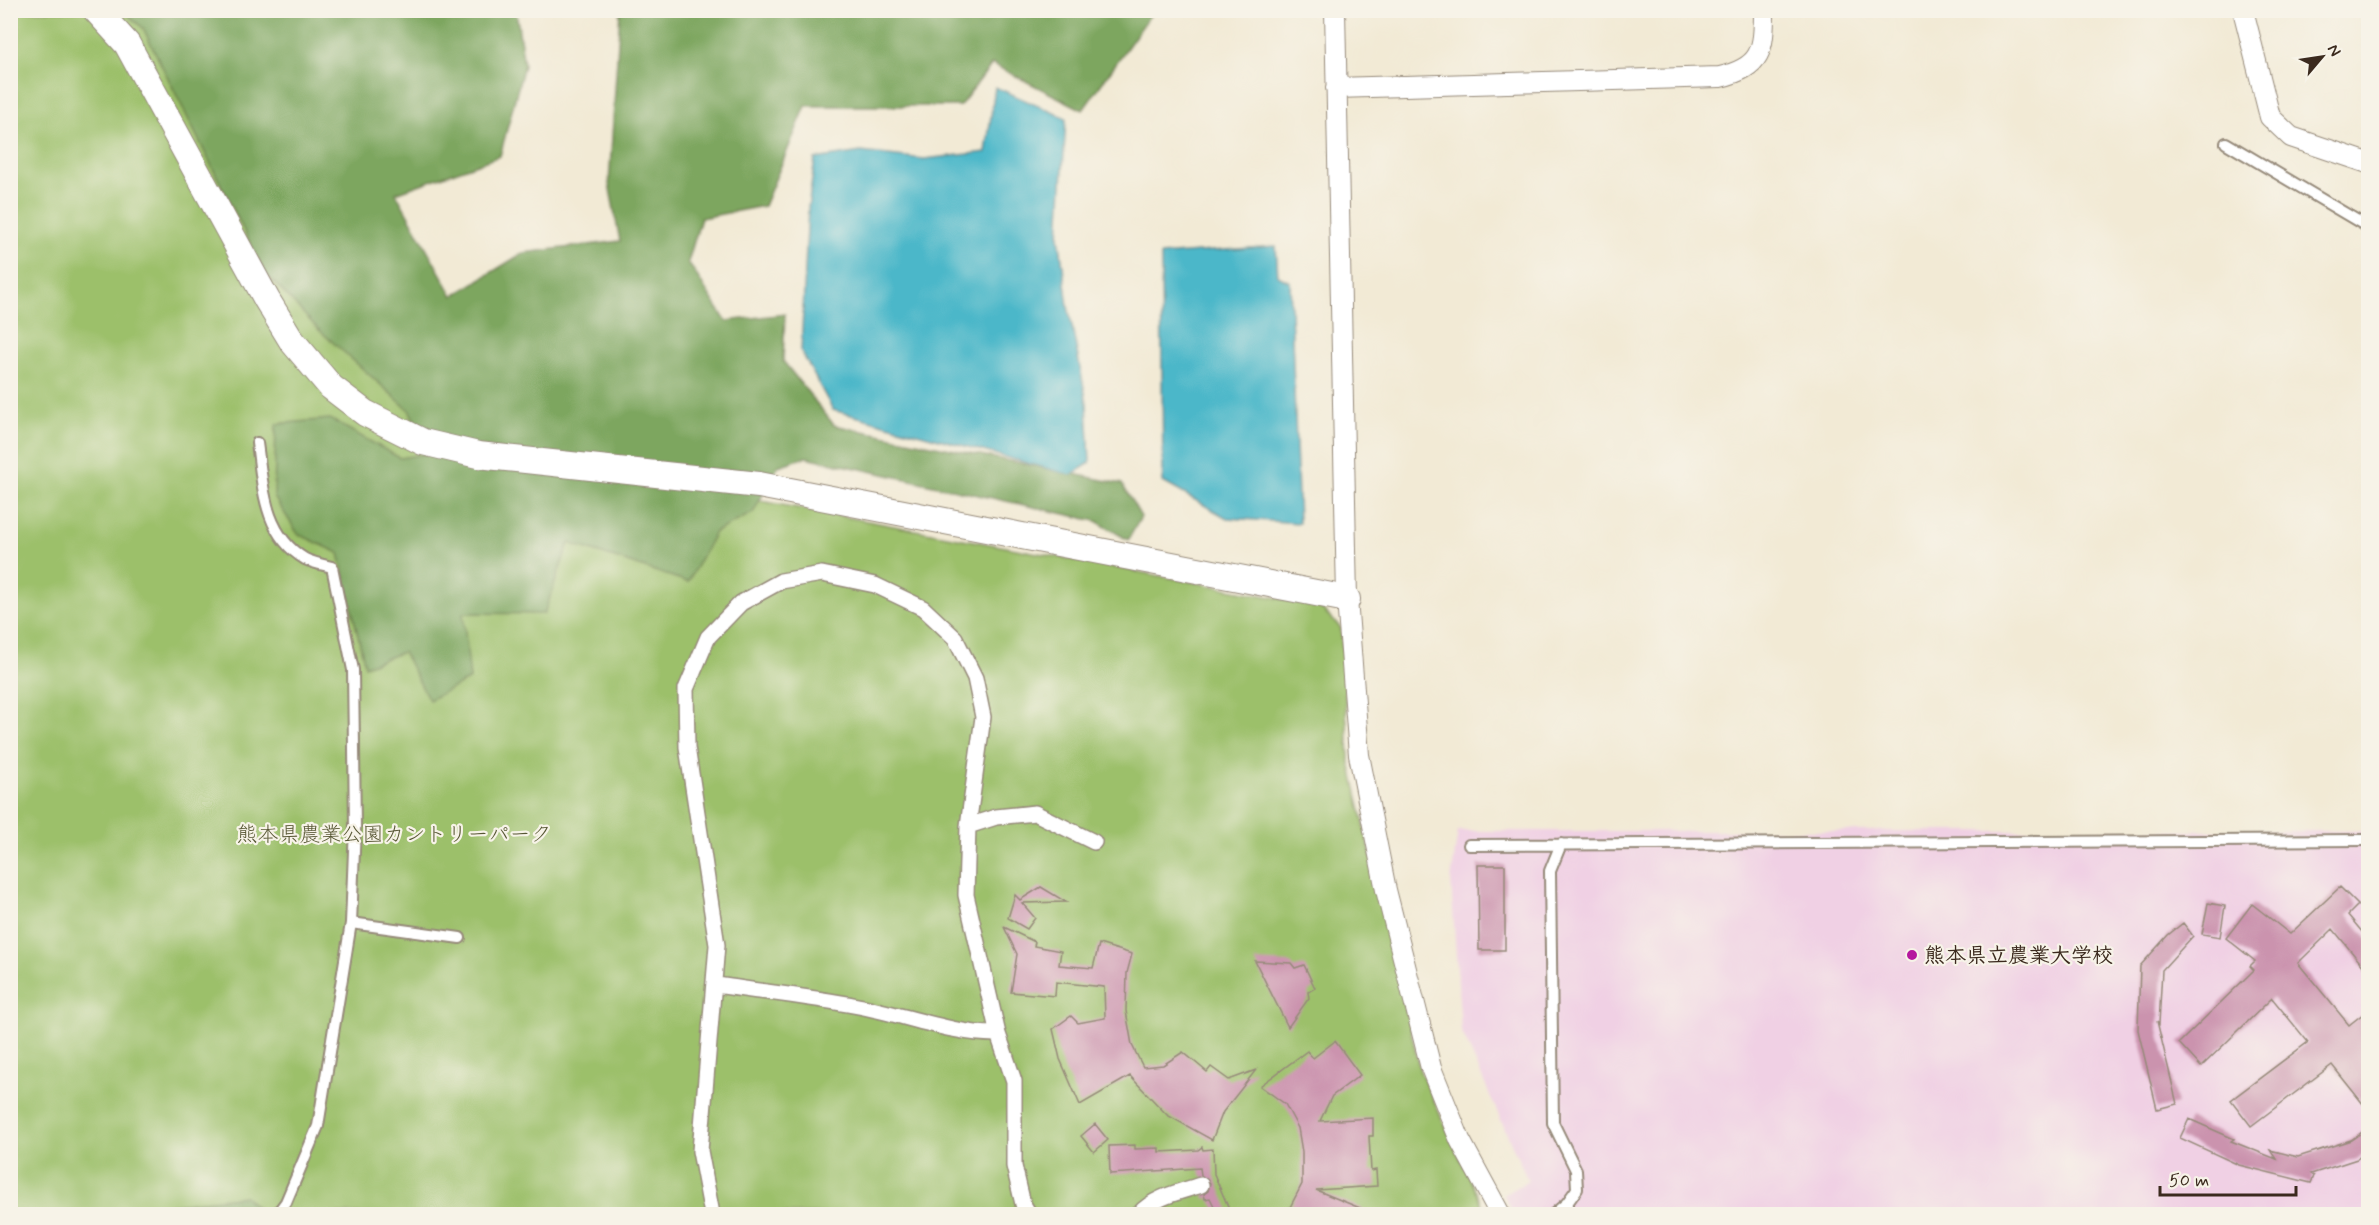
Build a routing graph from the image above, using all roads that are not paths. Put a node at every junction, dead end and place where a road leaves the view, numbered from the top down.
1 (96, 10) edge
2 (1335, 10) edge
3 (1764, 10) edge
4 (2243, 10) edge
5 (1336, 88) junction
6 (2226, 143) dead end
7 (2368, 163) edge
8 (2368, 226) edge
9 (257, 442) dead end
10 (1347, 599) junction
11 (968, 826) junction
12 (2368, 840) edge
13 (1094, 842) dead end
14 (1561, 844) junction
15 (1469, 845) dead end
16 (351, 922) junction
17 (460, 938) dead end
18 (716, 985) junction
19 (998, 1034) junction
20 (1201, 1185) dead end
21 (277, 1215) edge
22 (712, 1215) edge
23 (1029, 1215) edge
24 (1139, 1215) edge
25 (1500, 1215) edge
26 (1554, 1215) edge

1 - 10 street
2 - 5 street
3 - 5 street
4 - 7 street
5 - 10 street
6 - 8 lane
9 - 16 lane
10 - 25 street
11 - 13 street
11 - 18 street
11 - 19 street
12 - 14 lane
14 - 15 lane
14 - 26 lane
16 - 17 lane
16 - 21 lane
18 - 19 street
18 - 22 street
19 - 23 street
20 - 24 street

